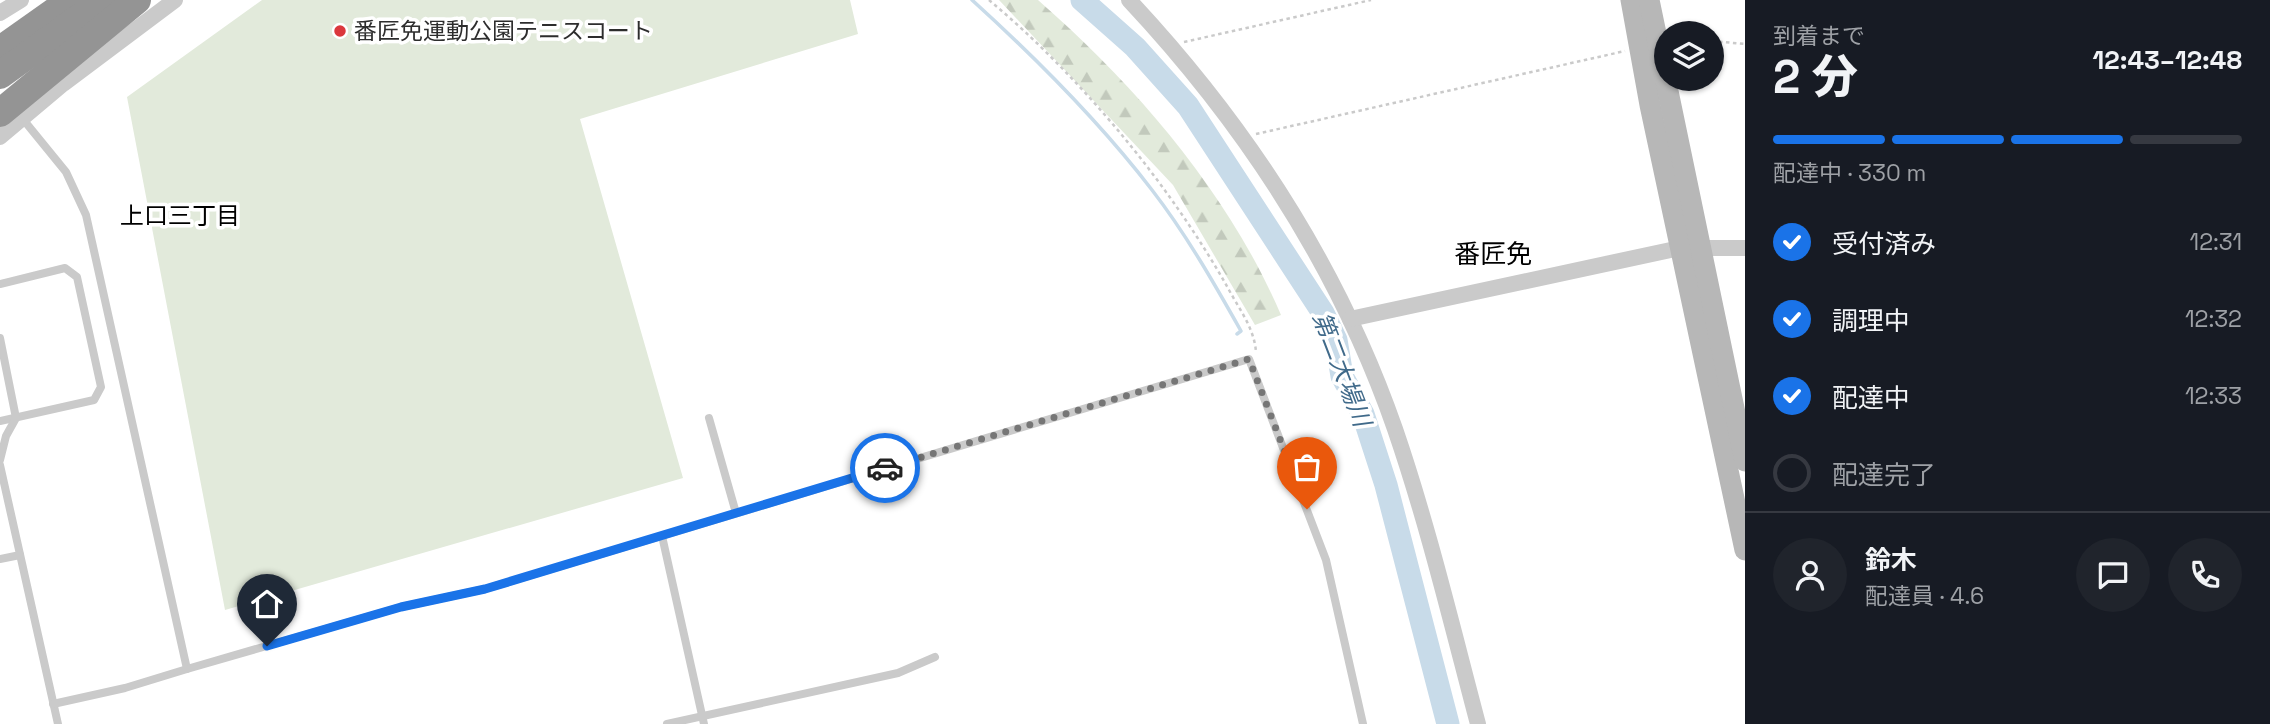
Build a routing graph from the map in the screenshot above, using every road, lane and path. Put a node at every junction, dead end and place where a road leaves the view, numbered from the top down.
1 (21, 0) edge
2 (71, 0) edge
3 (104, 0) edge
4 (137, 0) edge
5 (175, 0) edge
6 (989, 0) edge
7 (1129, 0) edge
8 (1371, 0) edge
9 (1631, 0) edge
10 (1649, 0) edge
11 (0, 13) edge
12 (1724, 42) edge
13 (1745, 44) edge
14 (1171, 45) junction
15 (4, 47) edge
16 (1638, 48) junction
17 (0, 75) edge
18 (0, 96) edge
19 (11, 116) edge
20 (0, 137) edge
21 (1244, 137) junction
22 (1701, 247) junction
23 (1680, 248) junction
24 (1745, 248) edge
25 (0, 284) edge
26 (1350, 319) junction
27 (0, 338) edge
28 (1256, 357) dead end
29 (16, 418) junction
30 (709, 418) dead end
31 (0, 421) edge
32 (1745, 461) edge
33 (0, 463) edge
34 (736, 513) junction
35 (662, 536) junction
36 (1745, 550) edge
37 (20, 555) junction
38 (0, 559) edge
39 (935, 657) dead end
40 (187, 669) junction
41 (53, 704) junction
42 (703, 720) edge
43 (58, 724) edge
44 (667, 724) edge
45 (1363, 724) edge
46 (1478, 724) edge

1 - 11 street
2 - 15 highway
3 - 17 highway
4 - 18 highway
4 - 19 highway
5 - 19 street
6 - 28 path
7 - 14 street
8 - 14 path
9 - 16 street
10 - 22 street
12 - 13 path
14 - 21 street
16 - 21 path
16 - 23 street
19 - 20 street
19 - 40 lane
21 - 26 street
22 - 23 street
22 - 24 street
22 - 32 street
23 - 26 street
23 - 36 street
25 - 29 lane
26 - 46 street
27 - 29 lane
29 - 31 lane
29 - 33 lane
30 - 34 lane
33 - 37 lane
34 - 35 lane
34 - 45 lane
35 - 40 lane
35 - 42 lane
37 - 38 lane
37 - 41 lane
39 - 42 lane
40 - 41 lane
41 - 43 lane
42 - 44 lane

